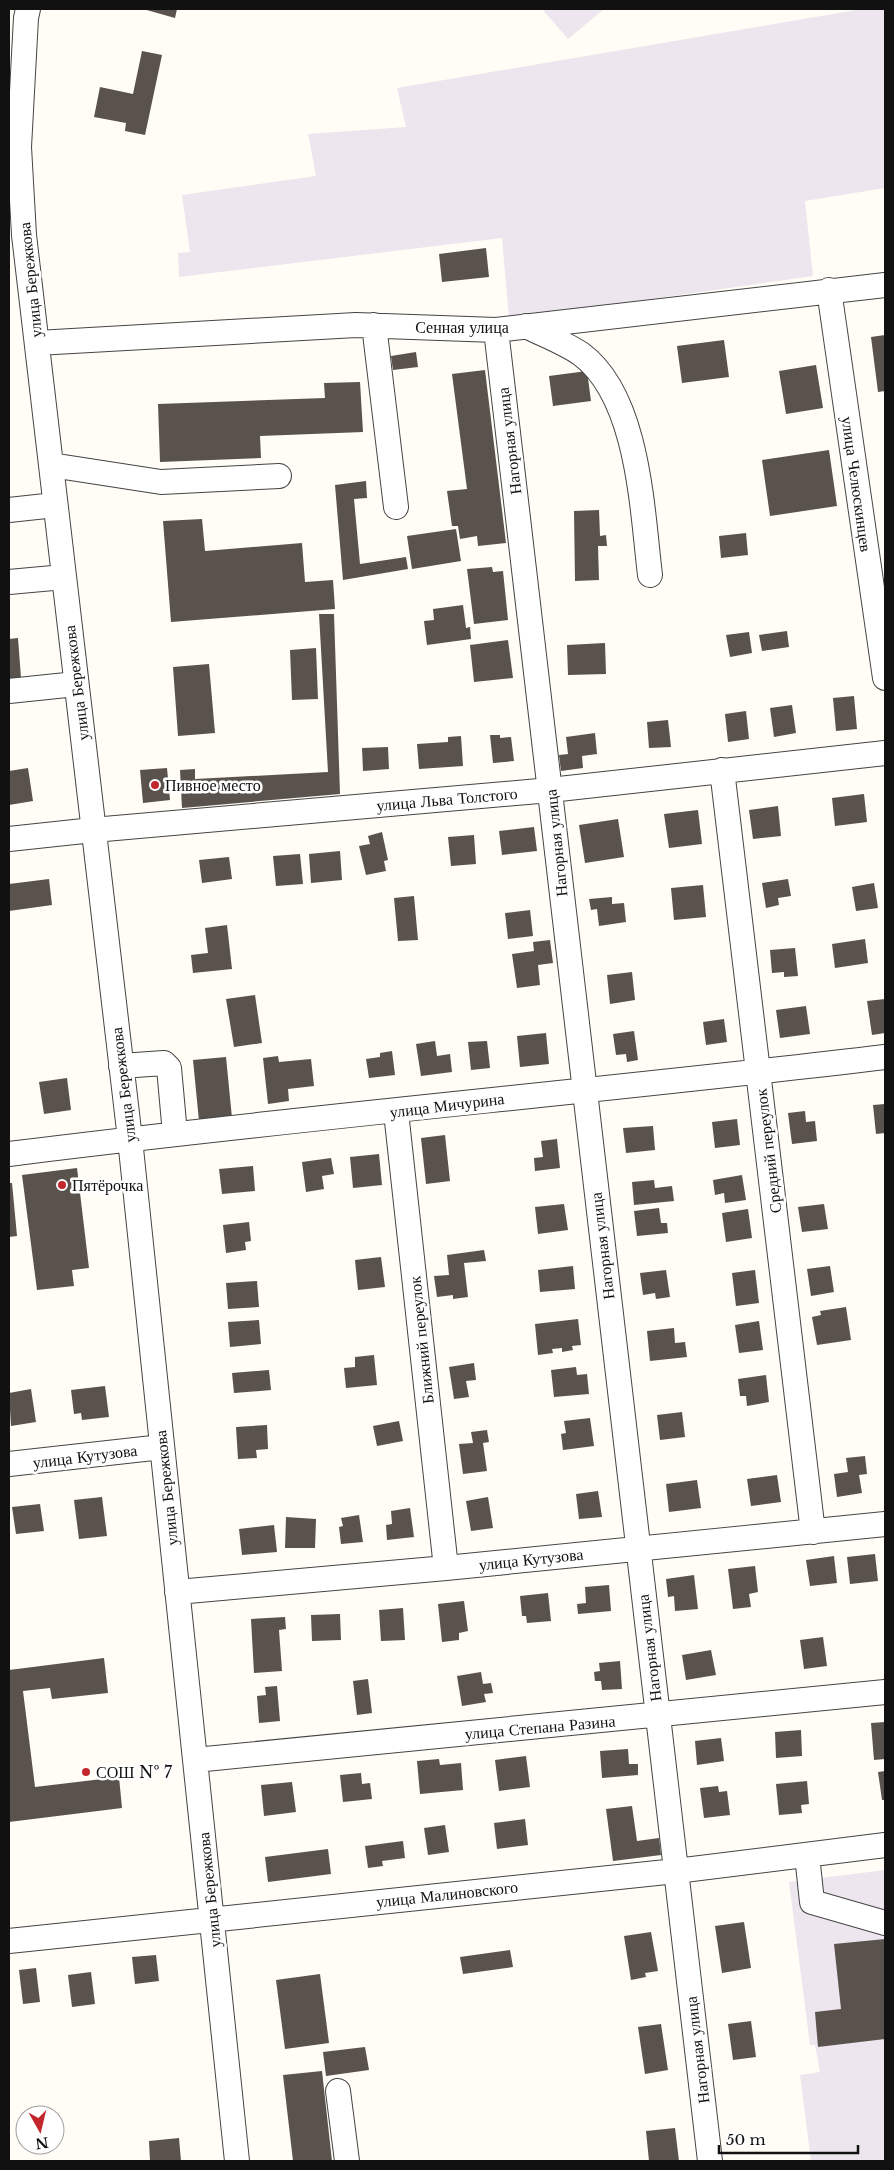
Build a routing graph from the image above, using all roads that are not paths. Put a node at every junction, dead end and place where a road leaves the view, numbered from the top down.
1 (21, 14) edge
2 (14, 147) edge
3 (885, 285) edge
4 (829, 290) junction
5 (374, 325) junction
6 (526, 326) junction
7 (496, 330) junction
8 (37, 343) junction
9 (51, 465) junction
10 (279, 476) dead end
11 (55, 505) junction
12 (396, 506) dead end
13 (9, 510) edge
14 (650, 576) dead end
15 (64, 577) junction
16 (9, 582) edge
17 (885, 678) edge
18 (76, 684) junction
19 (9, 691) edge
20 (885, 752) edge
21 (722, 770) junction
22 (550, 790) junction
23 (93, 830) junction
24 (9, 839) edge
25 (885, 1057) edge
26 (121, 1066) junction
27 (759, 1072) junction
28 (584, 1089) junction
29 (396, 1112) junction
30 (175, 1134) junction
31 (130, 1139) junction
32 (9, 1154) edge
33 (162, 1447) junction
34 (9, 1464) edge
35 (885, 1524) edge
36 (813, 1532) junction
37 (638, 1549) junction
38 (446, 1568) junction
39 (177, 1592) junction
40 (885, 1692) edge
41 (657, 1716) junction
42 (196, 1760) junction
43 (885, 1845) edge
44 (807, 1855) junction
45 (676, 1871) junction
46 (213, 1919) junction
47 (885, 1923) edge
48 (9, 1941) edge
49 (338, 2092) dead end
50 (237, 2161) edge
51 (347, 2161) edge
52 (710, 2161) edge

1 - 2 street, улица Бережкова
2 - 8 street, улица Бережкова
3 - 4 street, Сенная улица
4 - 6 street, Сенная улица
4 - 17 street, улица Челюскинцев
5 - 7 street, Сенная улица
5 - 8 street, Сенная улица
5 - 12 street
6 - 7 street, Сенная улица
6 - 14 street
7 - 22 street, Нагорная улица
8 - 9 street, улица Бережкова
9 - 10 street
9 - 11 street, улица Бережкова
11 - 13 street
11 - 15 street, улица Бережкова
15 - 16 street
15 - 18 street, улица Бережкова
18 - 19 street
18 - 23 street, улица Бережкова
20 - 21 street, улица Льва Толстого
21 - 22 street, улица Льва Толстого
21 - 27 street, Средний переулок
22 - 23 street, улица Льва Толстого
22 - 28 street, Нагорная улица
23 - 24 street, улица Льва Толстого
23 - 26 street, улица Бережкова
25 - 27 street, улица Мичурина
26 - 30 street
26 - 31 street, улица Бережкова
27 - 28 street, улица Мичурина
27 - 36 street, Средний переулок
28 - 29 street, улица Мичурина
28 - 37 street, Нагорная улица
29 - 30 street, улица Мичурина
29 - 38 street, Ближний переулок
30 - 31 street, улица Мичурина
31 - 32 street, улица Мичурина
31 - 33 street, улица Бережкова
33 - 34 street, улица Кутузова
33 - 39 street, улица Бережкова
35 - 36 street, улица Кутузова
36 - 37 street, улица Кутузова
37 - 38 street, улица Кутузова
37 - 41 street, Нагорная улица
38 - 39 street, улица Кутузова
39 - 42 street, улица Бережкова
40 - 41 street, улица Степана Разина
41 - 42 street, улица Степана Разина
41 - 45 street, Нагорная улица
42 - 46 street, улица Бережкова
43 - 44 street, улица Малиновского
44 - 45 street, улица Малиновского
44 - 47 street
45 - 46 street, улица Малиновского
45 - 52 street, Нагорная улица
46 - 48 street, улица Малиновского
46 - 50 street, улица Бережкова
49 - 51 street

